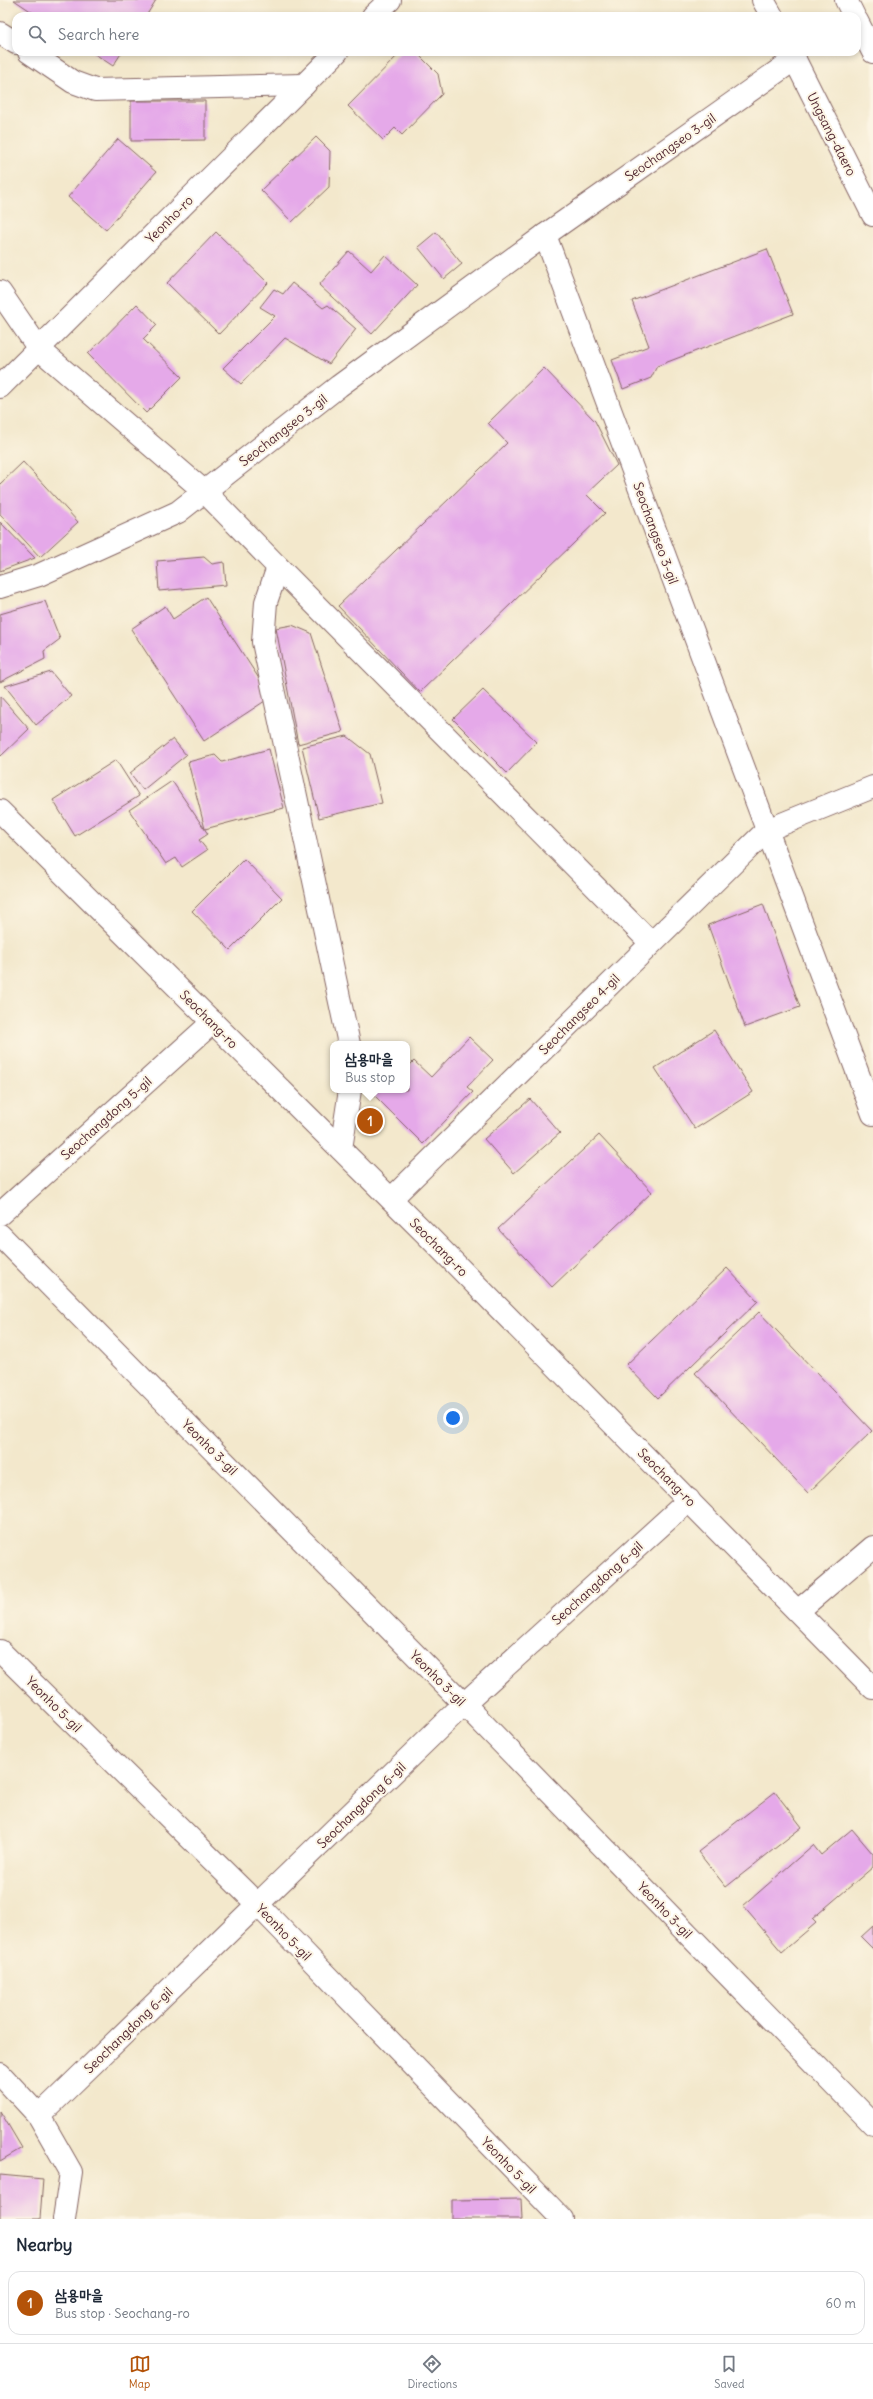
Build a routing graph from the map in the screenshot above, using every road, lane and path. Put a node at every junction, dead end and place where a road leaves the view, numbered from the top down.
1 (390, 0) edge
2 (763, 0) edge
3 (846, 0) edge
4 (377, 12) edge
5 (770, 12) edge
6 (852, 12) edge
7 (861, 29) edge
8 (0, 33) edge
9 (12, 41) edge
10 (873, 52) edge
11 (35, 56) edge
12 (333, 56) edge
13 (793, 56) edge
14 (304, 85) junction
15 (873, 216) edge
16 (546, 235) junction
17 (0, 292) edge
18 (39, 348) junction
19 (0, 387) edge
20 (205, 492) junction
21 (278, 567) junction
22 (0, 587) edge
23 (873, 787) edge
24 (0, 811) edge
25 (767, 830) junction
26 (651, 943) junction
27 (213, 1022) junction
28 (348, 1041) edge
29 (350, 1093) edge
30 (873, 1114) edge
31 (341, 1149) junction
32 (391, 1199) junction
33 (0, 1214) edge
34 (0, 1235) edge
35 (689, 1500) junction
36 (873, 1548) edge
37 (798, 1611) junction
38 (0, 1651) edge
39 (873, 1688) edge
40 (464, 1704) junction
41 (258, 1905) junction
42 (0, 2074) edge
43 (39, 2116) junction
44 (873, 2124) edge
45 (64, 2219) edge
46 (562, 2219) edge

1 - 4 street
2 - 5 street
3 - 6 street
7 - 10 street
8 - 9 street
11 - 14 street
12 - 14 street, Yeonho-ro
13 - 15 street, Ungsang-daero
13 - 16 street, Seochangseo 3-gil
14 - 18 street, Yeonho-ro
16 - 20 street, Seochangseo 3-gil
16 - 25 street, Seochangseo 3-gil
17 - 18 street
18 - 19 street, Yeonho-ro
18 - 20 street
20 - 21 street
20 - 22 street, Seochangseo 3-gil
21 - 26 street
21 - 28 street
23 - 25 street, Seochangseo 4-gil
24 - 27 street, Seochang-ro
25 - 26 street, Seochangseo 4-gil
25 - 30 street
26 - 32 street, Seochangseo 4-gil
27 - 31 street, Seochang-ro
27 - 33 street, Seochangdong 5-gil
29 - 31 street
31 - 32 street, Seochang-ro
32 - 35 street, Seochang-ro
34 - 40 street, Yeonho 3-gil
35 - 37 street, Seochang-ro
35 - 40 street, Seochangdong 6-gil
36 - 37 street
37 - 39 street, Seochang-ro
38 - 41 street, Yeonho 5-gil
40 - 41 street, Seochangdong 6-gil
40 - 44 street, Yeonho 3-gil
41 - 43 street, Seochangdong 6-gil
41 - 46 street, Yeonho 5-gil
42 - 43 street
43 - 45 street

